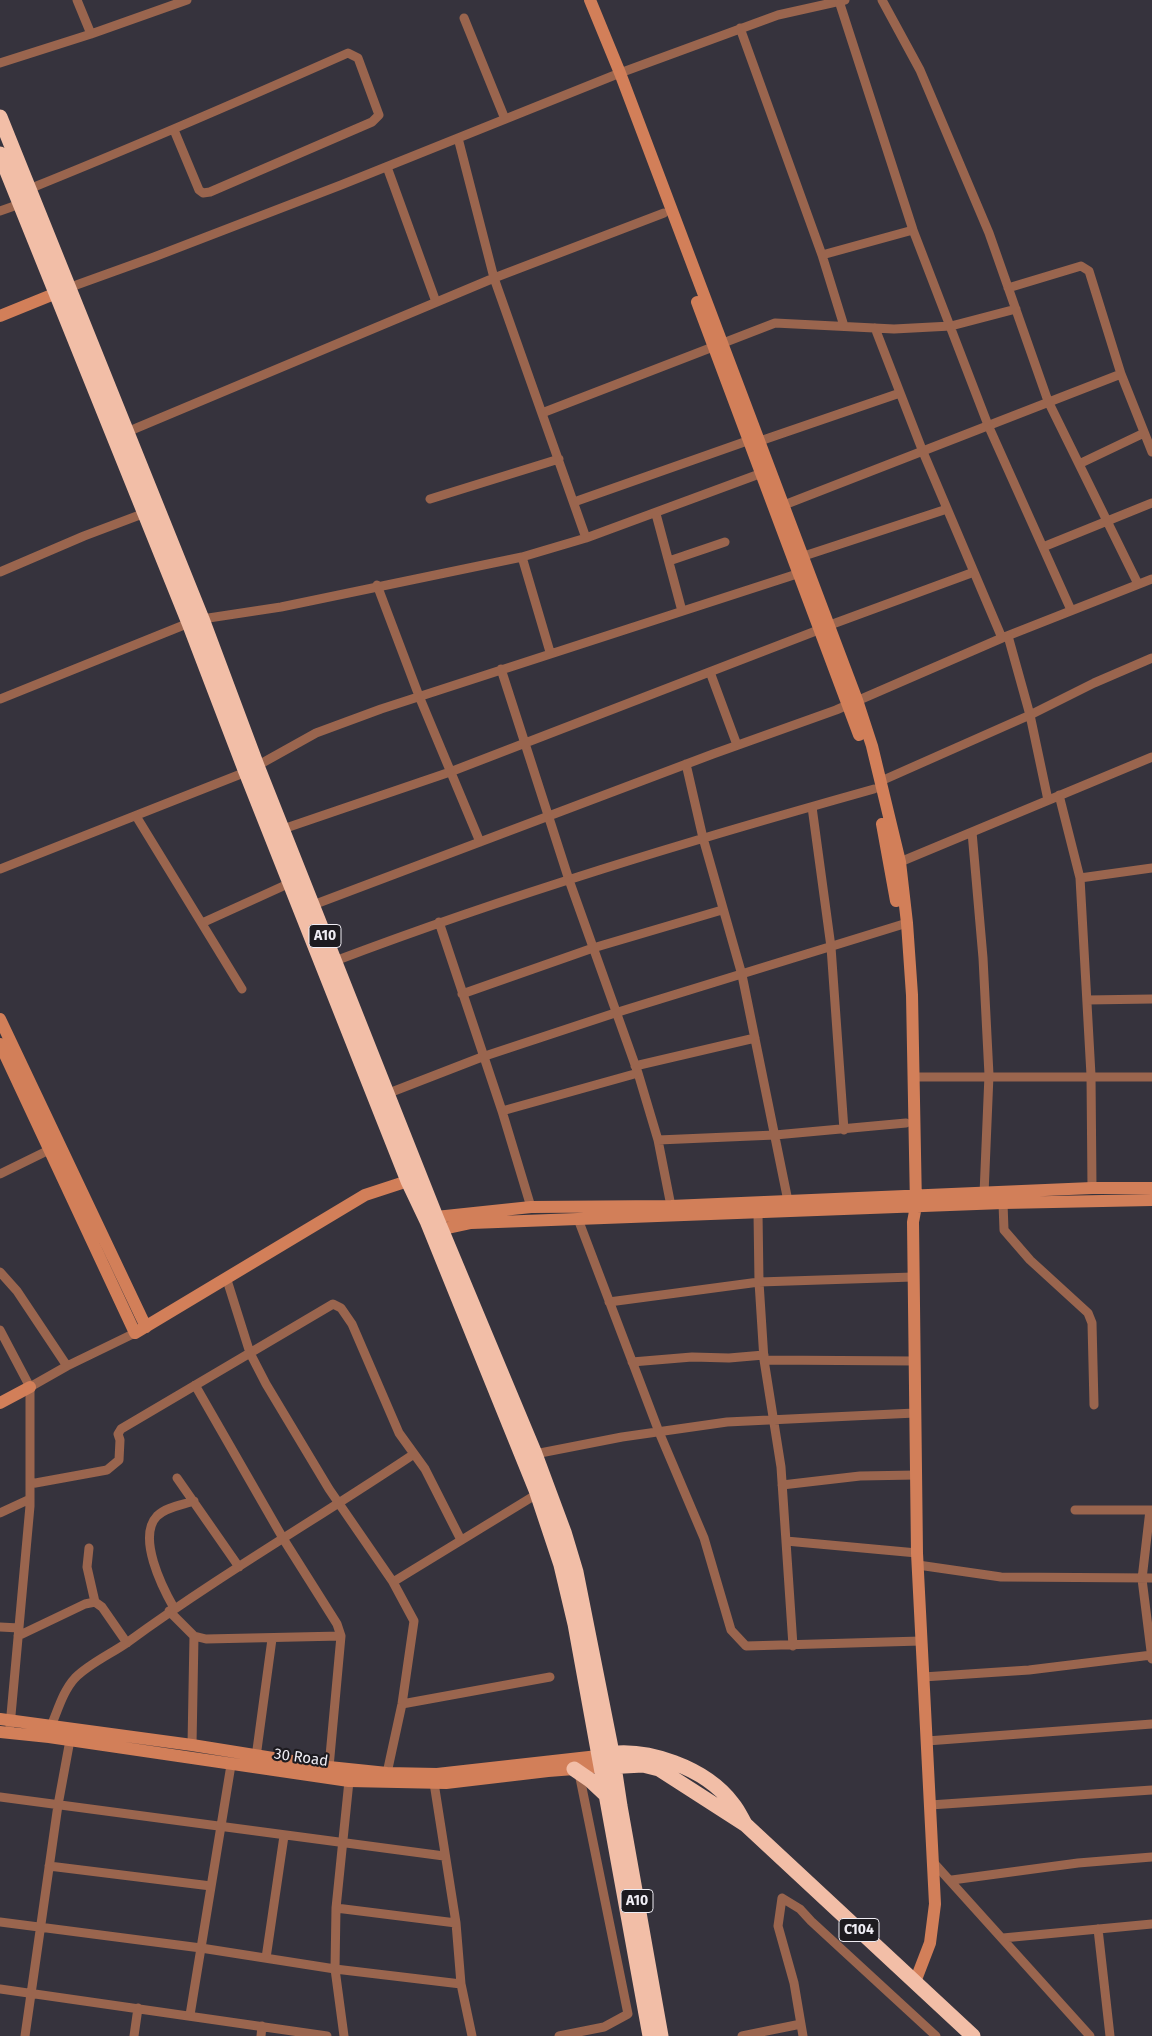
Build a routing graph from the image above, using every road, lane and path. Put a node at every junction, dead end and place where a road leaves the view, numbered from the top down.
1 (77, 0) edge
2 (186, 0) edge
3 (581, 0) edge
4 (590, 0) edge
5 (882, 0) edge
6 (842, 1) edge
7 (464, 18) dead end
8 (740, 28) junction
9 (91, 34) junction
10 (0, 63) edge
11 (616, 74) junction
12 (0, 117) edge
13 (505, 119) junction
14 (174, 130) junction
15 (458, 138) junction
16 (0, 154) edge
17 (387, 167) junction
18 (29, 189) junction
19 (20, 204) junction
20 (0, 211) edge
21 (664, 214) junction
22 (913, 230) junction
23 (822, 255) junction
24 (494, 278) junction
25 (1008, 288) junction
26 (62, 290) junction
27 (436, 302) junction
28 (1016, 309) junction
29 (0, 316) edge
30 (844, 326) junction
31 (951, 326) junction
32 (875, 328) junction
33 (718, 344) junction
34 (1121, 374) junction
35 (900, 393) junction
36 (1048, 401) junction
37 (542, 413) junction
38 (988, 425) junction
39 (126, 432) junction
40 (1144, 433) junction
41 (755, 441) junction
42 (923, 452) junction
43 (1152, 452) edge
44 (558, 459) junction
45 (1078, 464) junction
46 (762, 473) junction
47 (430, 500) dead end
48 (574, 502) junction
49 (1152, 503) edge
50 (784, 505) junction
51 (947, 509) junction
52 (145, 513) junction
53 (656, 514) junction
54 (1106, 522) junction
55 (586, 538) junction
56 (726, 542) dead end
57 (1043, 547) junction
58 (522, 556) junction
59 (804, 556) junction
60 (669, 561) junction
61 (0, 572) edge
62 (974, 572) junction
63 (800, 573) junction
64 (1152, 579) edge
65 (1138, 584) junction
66 (377, 585) junction
67 (1072, 610) junction
68 (682, 611) junction
69 (196, 621) junction
70 (826, 627) junction
71 (1005, 637) junction
72 (550, 652) junction
73 (1152, 658) edge
74 (501, 669) junction
75 (710, 672) junction
76 (1, 696) edge
77 (419, 696) junction
78 (853, 702) junction
79 (1030, 715) junction
80 (525, 743) junction
81 (737, 745) junction
82 (1152, 757) edge
83 (686, 764) junction
84 (251, 769) junction
85 (450, 772) junction
86 (878, 785) junction
87 (1059, 795) junction
88 (1048, 800) junction
89 (812, 807) junction
90 (136, 816) junction
91 (549, 816) junction
92 (282, 829) junction
93 (972, 832) junction
94 (702, 838) junction
95 (480, 842) junction
96 (900, 862) junction
97 (1152, 868) edge
98 (0, 869) edge
99 (1080, 878) junction
100 (569, 880) junction
101 (290, 883) junction
102 (313, 905) junction
103 (722, 910) junction
104 (438, 922) junction
105 (202, 923) junction
106 (903, 925) junction
107 (831, 947) junction
108 (593, 948) junction
109 (335, 962) junction
110 (742, 975) junction
111 (242, 989) dead end
112 (462, 994) junction
113 (1152, 998) edge
114 (1087, 1000) junction
115 (615, 1013) junction
116 (0, 1019) edge
117 (755, 1038) junction
118 (0, 1044) edge
119 (482, 1057) junction
120 (637, 1070) junction
121 (989, 1075) junction
122 (1091, 1075) junction
123 (913, 1077) junction
124 (1152, 1077) edge
125 (389, 1094) junction
126 (502, 1111) junction
127 (906, 1123) junction
128 (844, 1130) junction
129 (775, 1135) junction
130 (658, 1140) junction
131 (49, 1150) junction
132 (0, 1174) edge
133 (414, 1179) junction
134 (1092, 1188) junction
135 (1152, 1188) edge
136 (984, 1194) junction
137 (788, 1200) junction
138 (1152, 1200) edge
139 (912, 1201) junction
140 (1003, 1202) junction
141 (532, 1206) junction
142 (671, 1206) junction
143 (758, 1213) junction
144 (578, 1219) junction
145 (434, 1225) junction
146 (0, 1272) edge
147 (913, 1277) junction
148 (227, 1280) junction
149 (759, 1282) junction
150 (609, 1302) junction
151 (0, 1330) edge
152 (140, 1330) junction
153 (250, 1353) junction
154 (764, 1358) junction
155 (914, 1361) junction
156 (632, 1362) junction
157 (67, 1366) junction
158 (195, 1385) junction
159 (30, 1387) junction
160 (0, 1402) edge
161 (1094, 1405) dead end
162 (915, 1413) junction
163 (774, 1419) junction
164 (659, 1432) junction
165 (414, 1454) junction
166 (534, 1454) junction
167 (916, 1475) junction
168 (177, 1478) dead end
169 (30, 1484) junction
170 (782, 1485) junction
171 (538, 1494) junction
172 (30, 1499) junction
173 (194, 1502) junction
174 (339, 1504) junction
175 (1074, 1510) dead end
176 (1151, 1510) edge
177 (0, 1513) edge
178 (284, 1540) junction
179 (461, 1540) junction
180 (786, 1541) junction
181 (89, 1548) dead end
182 (917, 1559) junction
183 (239, 1567) junction
184 (1142, 1578) junction
185 (1152, 1578) edge
186 (393, 1582) junction
187 (96, 1602) junction
188 (171, 1609) junction
189 (0, 1626) edge
190 (18, 1632) junction
191 (194, 1636) junction
192 (341, 1636) junction
193 (272, 1639) junction
194 (921, 1641) junction
195 (127, 1643) junction
196 (793, 1646) junction
197 (1152, 1657) edge
198 (550, 1677) dead end
199 (923, 1677) junction
200 (402, 1704) junction
201 (1152, 1724) edge
202 (5, 1726) edge
203 (51, 1726) junction
204 (70, 1740) junction
205 (927, 1741) junction
206 (192, 1745) junction
207 (256, 1757) junction
208 (606, 1760) junction
209 (231, 1765) junction
210 (329, 1767) junction
211 (577, 1771) junction
212 (386, 1773) junction
213 (349, 1781) junction
214 (434, 1783) junction
215 (1152, 1790) edge
216 (606, 1796) junction
217 (0, 1797) edge
218 (58, 1805) junction
219 (930, 1805) junction
220 (220, 1828) junction
221 (284, 1836) junction
222 (342, 1844) junction
223 (444, 1856) junction
224 (1152, 1857) edge
225 (934, 1862) junction
226 (50, 1866) junction
227 (952, 1880) junction
228 (211, 1886) junction
229 (336, 1908) junction
230 (0, 1922) edge
231 (456, 1923) junction
232 (1152, 1924) edge
233 (41, 1928) junction
234 (1098, 1929) junction
235 (1003, 1938) junction
236 (201, 1948) junction
237 (266, 1958) junction
238 (335, 1969) junction
239 (915, 1982) junction
240 (461, 1984) junction
241 (0, 1989) edge
242 (32, 1993) junction
243 (645, 2007) junction
244 (138, 2008) junction
245 (628, 2014) junction
246 (190, 2015) junction
247 (801, 2024) junction
248 (262, 2026) junction
249 (26, 2036) edge
250 (134, 2036) edge
251 (260, 2036) edge
252 (327, 2036) edge
253 (344, 2036) edge
254 (472, 2036) edge
255 (559, 2036) edge
256 (650, 2036) edge
257 (661, 2036) edge
258 (742, 2036) edge
259 (802, 2036) edge
260 (936, 2036) edge
261 (973, 2036) edge
262 (1090, 2036) edge
263 (1110, 2036) edge

1 - 9 street
2 - 9 street
3 - 11 main road
4 - 11 main road
5 - 25 street
6 - 8 street
6 - 22 street
7 - 13 street
8 - 11 street
8 - 23 street
9 - 10 street
11 - 13 street
11 - 21 main road
11 - 33 main road
12 - 18 highway, A10
13 - 15 street
14 - 14 street
14 - 18 street
15 - 17 street
15 - 24 street
16 - 19 highway, A10
17 - 26 street
17 - 27 street
18 - 26 highway, A10
19 - 20 street
19 - 26 highway, A10
21 - 24 street
21 - 33 main road
22 - 23 street
22 - 31 street
23 - 30 street
24 - 27 street
24 - 37 street
25 - 28 street
25 - 34 street
26 - 29 main road
26 - 39 highway, A10
26 - 52 highway, A10
27 - 39 street
28 - 31 street
28 - 36 street
30 - 32 street
30 - 33 street
31 - 32 street
31 - 38 street
32 - 35 street
33 - 37 street
33 - 41 main road
34 - 36 street
34 - 40 street
35 - 41 street
35 - 42 street
36 - 38 street
36 - 45 street
37 - 44 street
38 - 42 street
38 - 57 street
39 - 69 highway, A10
40 - 43 street
40 - 45 street
41 - 46 main road
41 - 48 street
41 - 50 main road
42 - 50 street
42 - 51 street
44 - 47 street
44 - 48 street
45 - 54 street
46 - 53 street
46 - 63 main road
48 - 55 street
49 - 54 street
50 - 59 main road
51 - 59 street
51 - 62 street
52 - 61 street
52 - 69 highway, A10
53 - 55 street
53 - 60 street
54 - 57 street
54 - 65 street
55 - 58 street
56 - 60 street
57 - 67 street
58 - 66 street
58 - 72 street
59 - 70 main road
60 - 68 street
62 - 70 street
62 - 71 street
63 - 68 street
63 - 70 main road
64 - 65 street
65 - 67 street
66 - 69 street
66 - 77 street
67 - 71 street
68 - 72 street
69 - 76 street
69 - 84 highway, A10
70 - 75 street
70 - 78 main road
71 - 78 street
71 - 79 street
72 - 74 street
73 - 79 street
74 - 77 street
74 - 80 street
75 - 80 street
75 - 81 street
77 - 84 street
77 - 85 street
78 - 81 street
78 - 86 main road
79 - 86 street
79 - 88 street
80 - 85 street
80 - 91 street
81 - 83 street
82 - 87 street
83 - 91 street
83 - 94 street
84 - 90 street
84 - 92 highway, A10
84 - 101 highway, A10
85 - 92 street
85 - 95 street
86 - 89 street
86 - 96 main road
86 - 106 main road
87 - 88 street
87 - 99 street
88 - 93 street
89 - 94 street
89 - 107 street
90 - 98 street
90 - 105 street
91 - 95 street
91 - 100 street
92 - 102 highway, A10
93 - 96 street
93 - 121 street
94 - 100 street
94 - 103 street
95 - 102 street
96 - 106 main road
97 - 99 street
99 - 114 street
100 - 104 street
100 - 108 street
101 - 105 street
101 - 133 highway, A10
102 - 109 highway, A10
103 - 108 street
103 - 110 street
104 - 109 street
104 - 112 street
105 - 111 street
106 - 107 street
106 - 123 main road
106 - 127 main road
107 - 110 street
107 - 128 street
108 - 112 street
108 - 115 street
109 - 125 highway, A10
110 - 115 street
110 - 117 street
112 - 119 street
113 - 114 street
114 - 122 street
115 - 119 street
115 - 120 street
116 - 152 main road
117 - 120 street
117 - 129 street
118 - 131 main road
119 - 125 street
119 - 126 street
120 - 126 street
120 - 130 street
121 - 122 street
121 - 123 street
121 - 136 street
122 - 124 street
122 - 134 street
123 - 139 main road
125 - 133 highway, A10
126 - 141 street
127 - 128 street
127 - 139 main road
128 - 129 street
129 - 130 street
129 - 137 street
130 - 142 street
131 - 132 street
131 - 152 main road
133 - 145 highway, A10
133 - 148 main road
134 - 135 main road
134 - 136 main road
136 - 139 main road
137 - 139 main road
137 - 142 main road
138 - 140 main road
139 - 140 main road
139 - 143 main road
139 - 147 main road
140 - 161 street
141 - 142 main road
141 - 145 main road
143 - 144 main road
143 - 149 street
144 - 145 main road
144 - 150 street
145 - 166 highway, A10
145 - 171 highway, A10
146 - 157 street
147 - 149 street
147 - 155 main road
148 - 152 main road
148 - 153 street
149 - 150 street
149 - 154 street
150 - 156 street
151 - 159 street
152 - 157 street
153 - 158 street
153 - 165 street
153 - 174 street
154 - 155 street
154 - 156 street
154 - 163 street
155 - 162 main road
156 - 164 street
157 - 159 street
158 - 169 street
158 - 178 street
159 - 160 main road
159 - 169 street
162 - 163 street
162 - 167 main road
163 - 164 street
163 - 170 street
164 - 166 street
164 - 196 street
165 - 174 street
165 - 179 street
166 - 208 highway, A10
167 - 170 street
167 - 182 main road
168 - 173 street
169 - 172 street
170 - 180 street
171 - 179 street
171 - 208 highway, A10
172 - 177 street
172 - 190 street
173 - 183 street
173 - 188 street
174 - 178 street
174 - 186 street
175 - 176 street
176 - 184 street
178 - 183 street
178 - 192 street
179 - 186 street
180 - 182 street
180 - 196 street
181 - 187 street
182 - 184 street
182 - 194 main road
183 - 188 street
184 - 185 street
184 - 197 street
186 - 200 street
187 - 190 street
187 - 195 street
188 - 191 street
188 - 195 street
189 - 190 street
190 - 202 street
191 - 193 street
191 - 206 street
192 - 193 street
192 - 210 street
193 - 207 street
194 - 196 street
194 - 199 main road
195 - 203 street
197 - 199 street
198 - 200 street
199 - 205 main road
200 - 212 street
201 - 205 street
202 - 203 main road, 30 Road
202 - 204 main road, 30 Road
203 - 206 main road, 30 Road
204 - 209 main road, 30 Road
204 - 218 street
205 - 219 main road
206 - 207 main road, 30 Road
207 - 210 main road, 30 Road
208 - 211 main road, 30 Road
208 - 212 main road, 30 Road
208 - 216 highway, A10
208 - 239 highway, C104
208 - 257 highway, A10
209 - 213 main road, 30 Road
209 - 220 street
210 - 212 main road, 30 Road
211 - 214 main road, 30 Road
211 - 216 highway
211 - 245 street
213 - 214 main road, 30 Road
213 - 222 street
214 - 223 street
215 - 219 street
216 - 243 highway, A10
217 - 218 street
218 - 220 street
218 - 226 street
219 - 225 main road
220 - 221 street
220 - 228 street
221 - 222 street
221 - 237 street
222 - 223 street
222 - 229 street
223 - 231 street
224 - 227 street
225 - 227 street
225 - 239 main road
226 - 228 street
226 - 233 street
227 - 235 street
228 - 236 street
229 - 231 street
229 - 238 street
230 - 233 street
231 - 240 street
232 - 234 street
233 - 236 street
233 - 242 street
234 - 235 street
234 - 263 street
235 - 262 street
236 - 237 street
236 - 246 street
237 - 238 street
238 - 240 street
238 - 253 street
239 - 261 highway, C104
240 - 254 street
241 - 242 street
242 - 244 street
242 - 249 street
243 - 245 street
243 - 256 highway, A10
244 - 246 street
244 - 250 street
245 - 255 street
246 - 248 street
247 - 258 street
247 - 259 street
247 - 260 street
248 - 251 street
248 - 252 street

